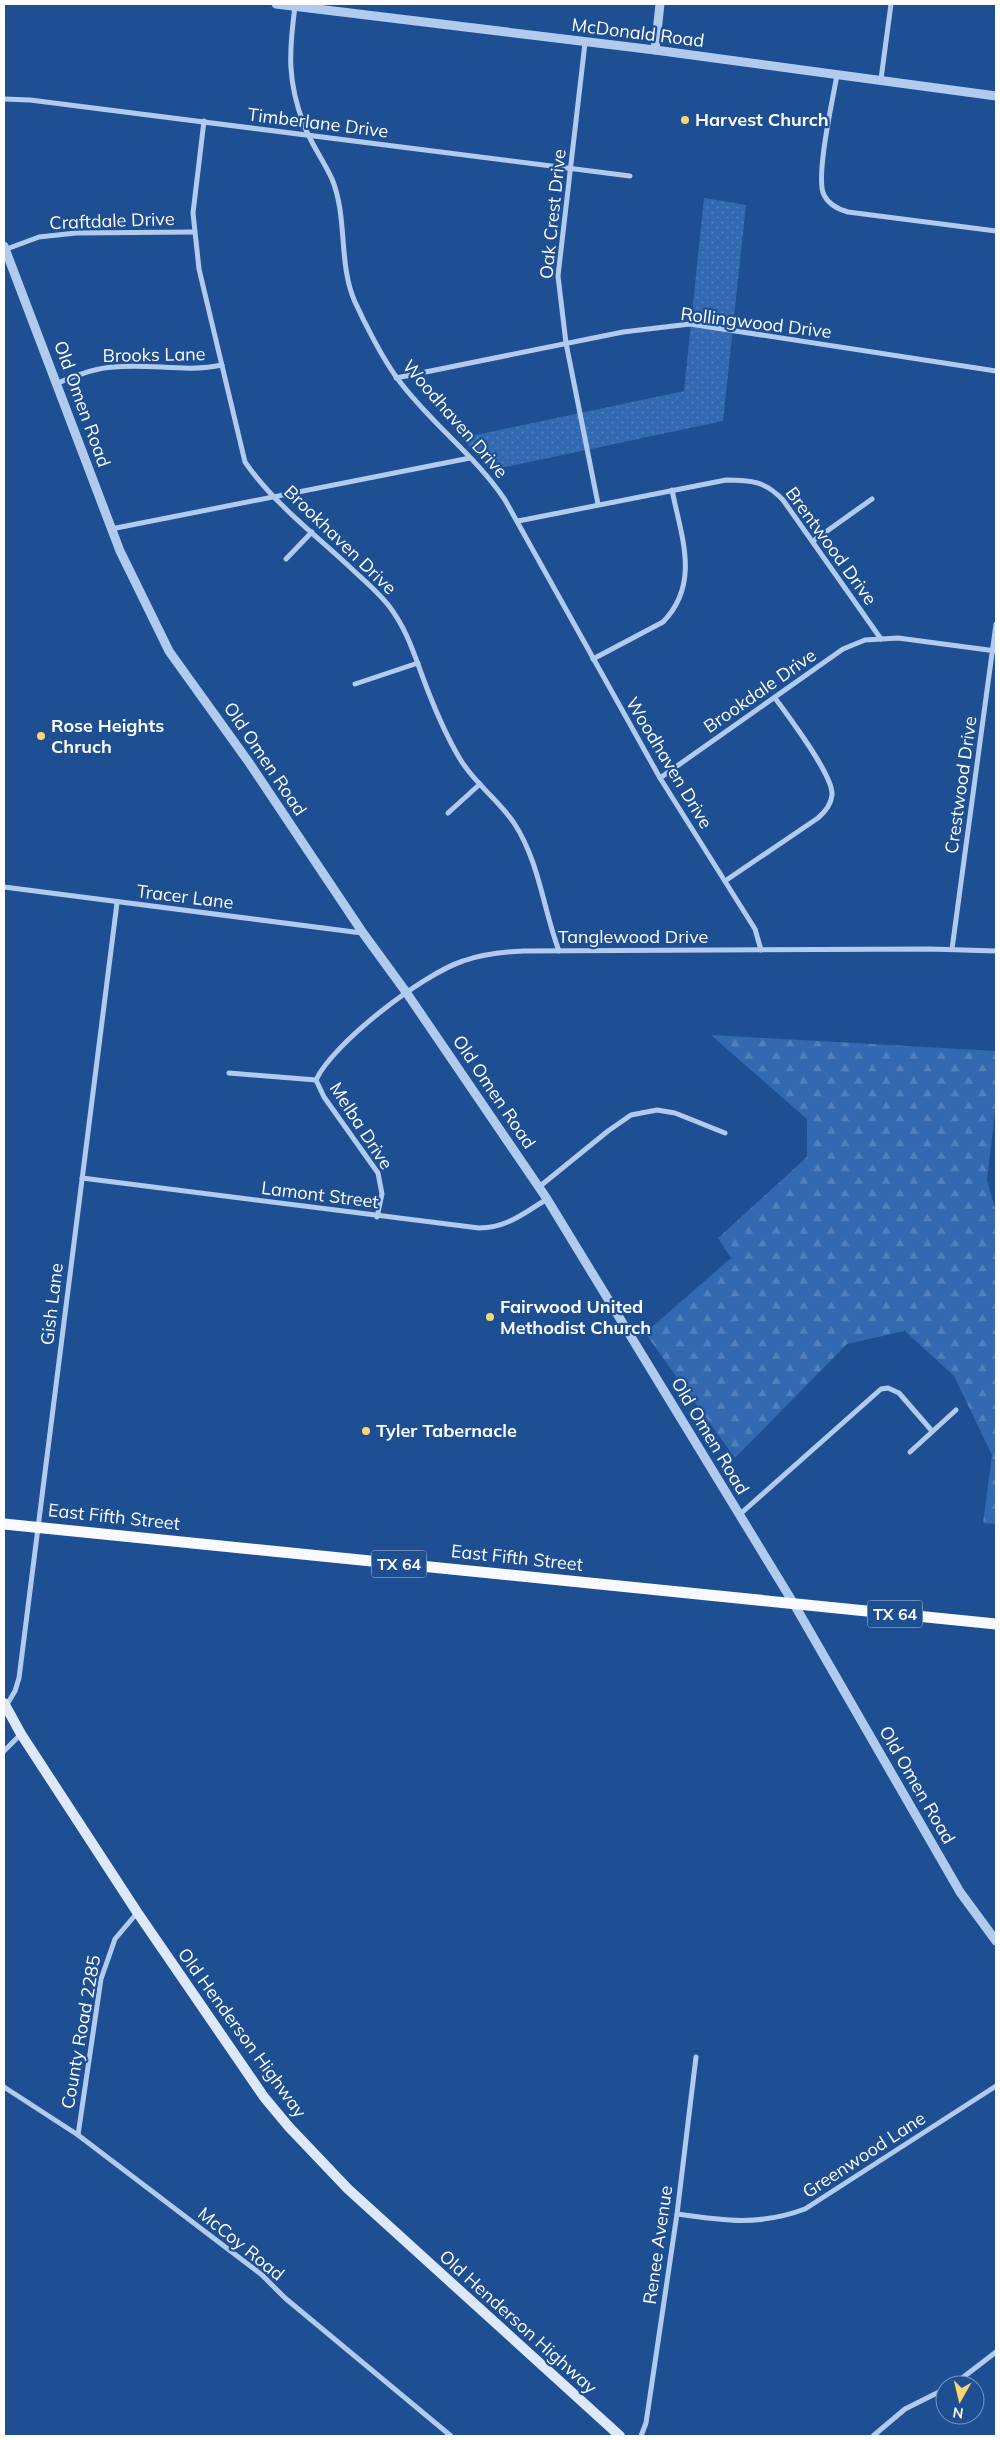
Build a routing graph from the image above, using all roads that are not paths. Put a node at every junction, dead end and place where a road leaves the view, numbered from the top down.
1 (276, 4) edge
2 (660, 4) edge
3 (891, 4) edge
4 (295, 6) junction
5 (585, 43) junction
6 (654, 50) junction
7 (836, 75) junction
8 (881, 79) junction
9 (996, 96) edge
10 (4, 99) edge
11 (204, 121) junction
12 (309, 136) junction
13 (571, 169) junction
14 (630, 176) dead end
15 (996, 231) edge
16 (193, 232) junction
17 (4, 248) edge
18 (566, 343) junction
19 (222, 365) junction
20 (996, 370) edge
21 (396, 378) junction
22 (58, 383) junction
23 (470, 458) junction
24 (672, 490) junction
25 (274, 496) junction
26 (872, 500) dead end
27 (598, 504) junction
28 (518, 521) junction
29 (111, 528) junction
30 (312, 532) junction
31 (812, 541) junction
32 (286, 559) dead end
33 (996, 624) edge
34 (881, 639) junction
35 (994, 651) edge
36 (592, 659) junction
37 (418, 663) junction
38 (355, 684) dead end
39 (775, 698) junction
40 (660, 778) junction
41 (480, 784) junction
42 (448, 813) dead end
43 (724, 881) junction
44 (4, 887) edge
45 (118, 903) junction
46 (363, 933) junction
47 (952, 949) junction
48 (761, 950) junction
49 (559, 951) junction
50 (996, 951) edge
51 (406, 992) junction
52 (229, 1073) dead end
53 (316, 1080) junction
54 (725, 1133) dead end
55 (82, 1178) junction
56 (539, 1187) junction
57 (547, 1199) junction
58 (377, 1217) junction
59 (956, 1410) dead end
60 (932, 1431) junction
61 (910, 1452) dead end
62 (739, 1515) junction
63 (4, 1524) edge
64 (38, 1527) junction
65 (794, 1604) junction
66 (996, 1624) edge
67 (5, 1704) edge
68 (21, 1734) junction
69 (4, 1751) edge
70 (137, 1912) junction
71 (996, 1941) edge
72 (696, 2057) dead end
73 (996, 2086) edge
74 (4, 2087) edge
75 (78, 2135) junction
76 (677, 2214) junction
77 (996, 2352) edge
78 (966, 2375) edge
79 (935, 2394) edge
80 (451, 2436) edge
81 (620, 2436) edge
82 (641, 2436) edge
83 (873, 2436) edge

1 - 4 street, McDonald Road
2 - 6 street
3 - 8 street
4 - 5 street, McDonald Road
4 - 12 street, Woodhaven Drive
5 - 6 street, McDonald Road
5 - 13 street, Oak Crest Drive
6 - 7 street, McDonald Road
7 - 8 street, McDonald Road
7 - 15 street
8 - 9 street, McDonald Road
10 - 11 street, Timberlane Drive
11 - 12 street, Timberlane Drive
11 - 16 street, Brookhaven Drive
12 - 13 street, Timberlane Drive
12 - 21 street, Woodhaven Drive
13 - 14 street, Timberlane Drive
13 - 18 street, Oak Crest Drive
16 - 17 street, Craftdale Drive
16 - 19 street, Brookhaven Drive
17 - 22 street, Old Omen Road
18 - 20 street, Rollingwood Drive
18 - 21 street, Rollingwood Drive
18 - 27 street, Oak Crest Drive
19 - 22 street, Brooks Lane
19 - 25 street, Brookhaven Drive
21 - 23 street, Woodhaven Drive
22 - 29 street, Old Omen Road
23 - 25 street
23 - 28 street, Woodhaven Drive
24 - 27 street, Brentwood Drive
24 - 31 street, Brentwood Drive
24 - 36 street
25 - 29 street
25 - 30 street, Brookhaven Drive
26 - 31 street
27 - 28 street, Brentwood Drive
28 - 36 street, Woodhaven Drive
29 - 46 street, Old Omen Road
30 - 32 street
30 - 37 street, Brookhaven Drive
31 - 34 street, Brentwood Drive
33 - 35 street, Crestwood Drive
34 - 35 street
34 - 39 street, Brookdale Drive
35 - 47 street, Crestwood Drive
36 - 40 street, Woodhaven Drive
37 - 38 street
37 - 41 street, Brookhaven Drive
39 - 40 street, Brookdale Drive
39 - 43 street
40 - 43 street, Woodhaven Drive
41 - 42 street
41 - 49 street, Brookhaven Drive
43 - 48 street, Woodhaven Drive
44 - 45 street, Tracer Lane
45 - 46 street, Tracer Lane
45 - 55 street, Gish Lane
46 - 51 street, Old Omen Road
47 - 48 street, Tanglewood Drive
47 - 50 street, Tanglewood Drive
48 - 49 street, Tanglewood Drive
49 - 51 street, Tanglewood Drive
51 - 53 street, Tanglewood Drive
51 - 56 street, Old Omen Road
52 - 53 street
53 - 58 street, Melba Drive
54 - 56 street
55 - 58 street, Lamont Street
55 - 64 street, Gish Lane
56 - 57 street, Old Omen Road
57 - 58 street, Lamont Street
57 - 62 street, Old Omen Road
59 - 60 street
60 - 61 street
60 - 62 street
62 - 65 street, Old Omen Road
63 - 64 main road, East Fifth Street / TX 64
64 - 65 main road, East Fifth Street / TX 64
64 - 67 street, Gish Lane
65 - 66 main road, East Fifth Street / TX 64
65 - 71 street, Old Omen Road
67 - 68 main road, Old Henderson Highway
68 - 69 street
68 - 70 main road, Old Henderson Highway
70 - 75 street, County Road 2285
70 - 81 main road, Old Henderson Highway
72 - 76 street, Renee Avenue
73 - 76 street, Greenwood Lane
74 - 75 street, McCoy Road
75 - 80 street, McCoy Road
76 - 82 street, Renee Avenue
77 - 78 street
79 - 83 street

